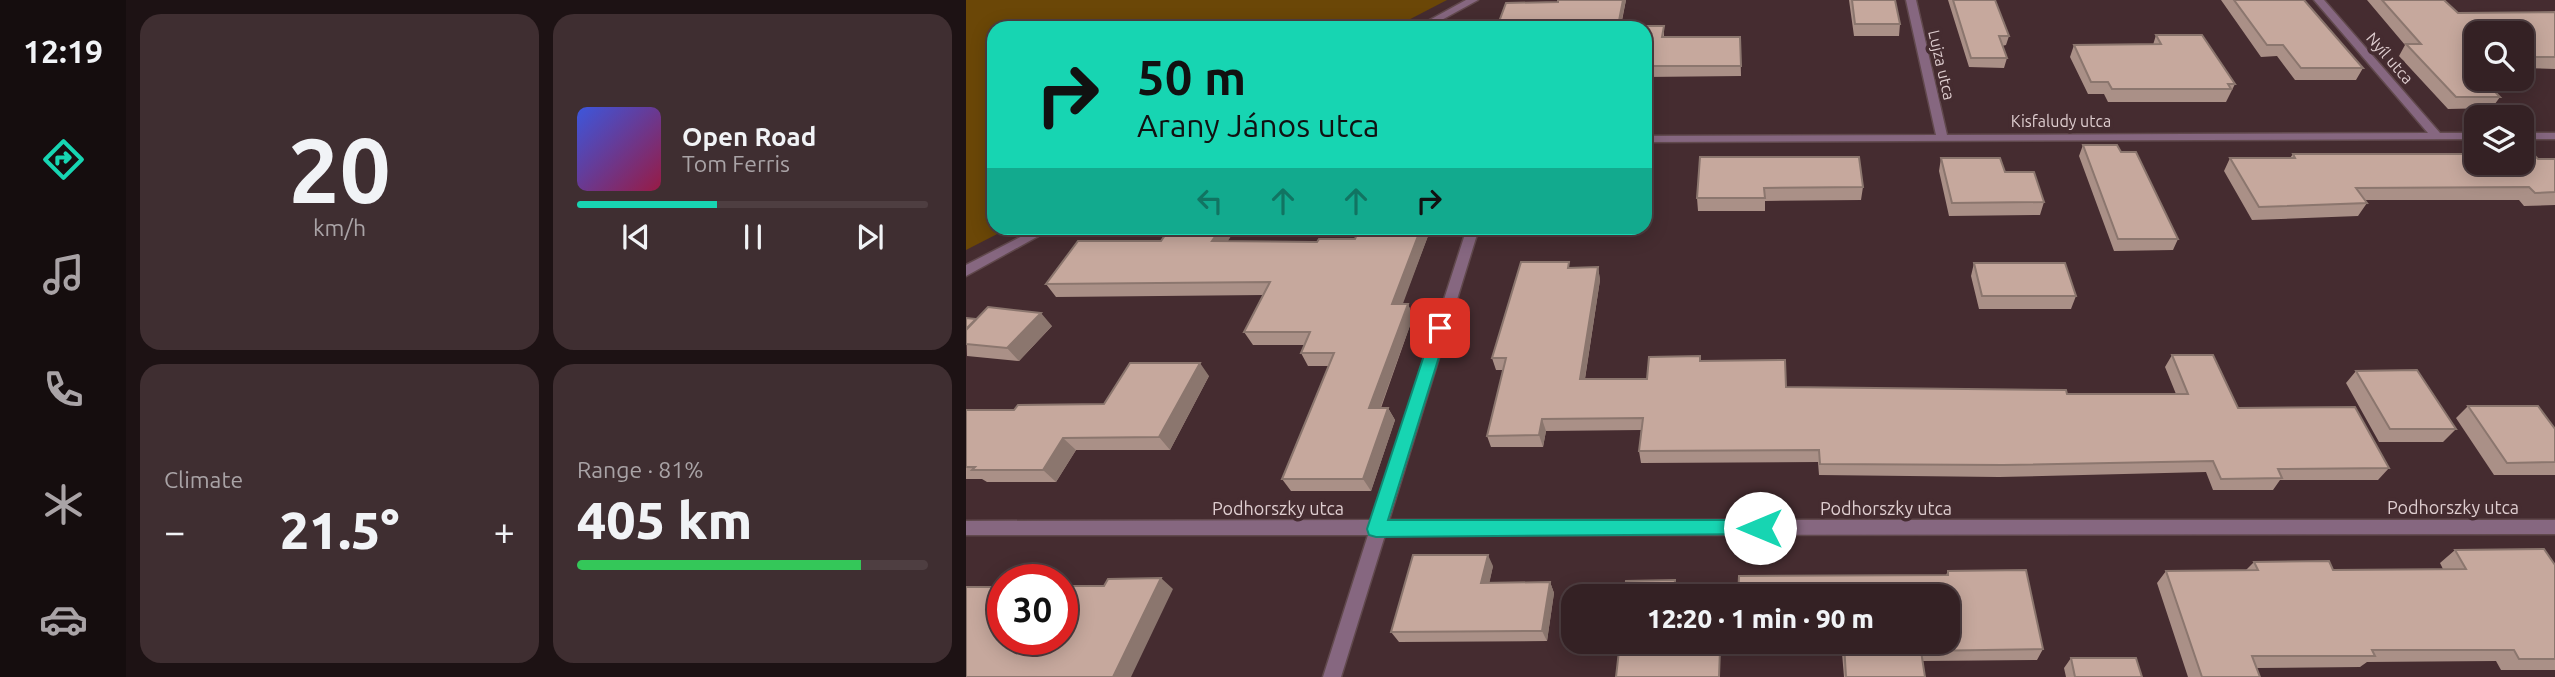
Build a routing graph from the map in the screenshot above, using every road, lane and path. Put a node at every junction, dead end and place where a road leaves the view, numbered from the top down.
1 (1473, 0) edge
2 (1911, 0) edge
3 (2319, 0) edge
4 (1433, 21) edge
5 (2437, 136) junction
6 (2464, 136) edge
7 (2534, 136) edge
8 (2555, 136) edge
9 (1942, 137) junction
10 (1652, 139) edge
11 (1033, 235) edge
12 (1470, 235) edge
13 (966, 271) edge
14 (2555, 527) edge
15 (966, 528) edge
16 (1376, 529) junction
17 (1332, 677) edge

1 - 4 street
2 - 9 street, Lujza utca
3 - 5 street, Nyíl utca
5 - 6 street, Kisfaludy utca
5 - 9 street, Kisfaludy utca
7 - 8 street
9 - 10 street, Kisfaludy utca
11 - 13 street
12 - 16 street
14 - 16 street, Podhorszky utca
15 - 16 street, Podhorszky utca
16 - 17 street

